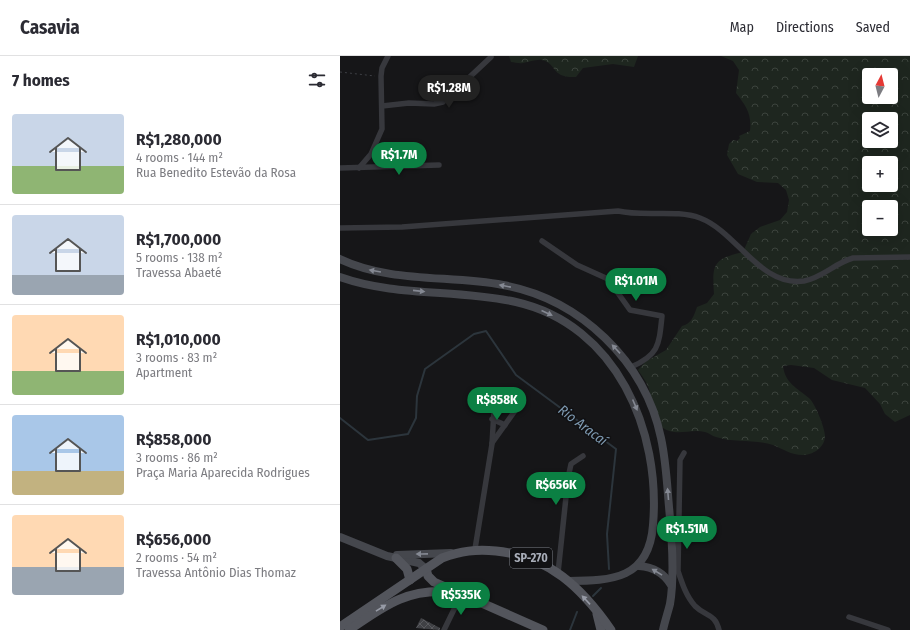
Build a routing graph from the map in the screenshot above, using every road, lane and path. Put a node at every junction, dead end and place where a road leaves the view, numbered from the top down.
1 (388, 56) edge
2 (492, 57) edge
3 (340, 72) edge
4 (381, 76) junction
5 (382, 106) junction
6 (439, 165) dead end
7 (340, 168) edge
8 (359, 168) junction
9 (340, 228) edge
10 (542, 241) dead end
11 (910, 257) edge
12 (340, 259) edge
13 (340, 277) edge
14 (630, 367) junction
15 (495, 394) dead end
16 (517, 408) dead end
17 (492, 419) junction
18 (505, 425) junction
19 (492, 444) junction
20 (684, 453) dead end
21 (583, 456) dead end
22 (340, 537) edge
23 (476, 549) junction
24 (456, 553) junction
25 (391, 557) junction
26 (639, 566) junction
27 (426, 569) junction
28 (558, 573) junction
29 (410, 580) junction
30 (568, 581) junction
31 (671, 586) junction
32 (462, 593) junction
33 (597, 611) junction
34 (849, 617) dead end
35 (340, 627) edge
36 (349, 630) edge
37 (444, 630) edge
38 (543, 630) edge
39 (600, 630) edge
40 (611, 630) edge
41 (663, 630) edge
42 (719, 630) edge
43 (888, 630) edge

1 - 4 street
2 - 5 street
3 - 4 path
4 - 5 street
5 - 8 street
6 - 8 street
7 - 8 street
9 - 11 street
10 - 14 street
14 -> 12 main road
13 -> 26 main road
31 -> 14 main road
15 - 17 street
16 - 18 street
17 - 18 street
17 - 19 street
18 - 19 street
19 - 23 street
20 - 42 street
21 - 28 street
22 - 25 main road
23 - 24 main road, SP-270
23 - 28 main road, SP-270
24 -> 25 main road
24 - 27 main road, SP-270
25 - 27 main road
25 - 29 main road
26 - 30 main road
31 -> 26 main road
27 - 29 main road, SP-270
27 - 32 main road
28 - 30 main road, SP-270
29 - 35 main road, SP-270
33 -> 30 main road, SP-270
31 - 41 main road
36 -> 32 main road
32 - 37 street
32 - 38 main road
33 - 39 main road
33 - 40 main road, SP-270
34 - 43 street

